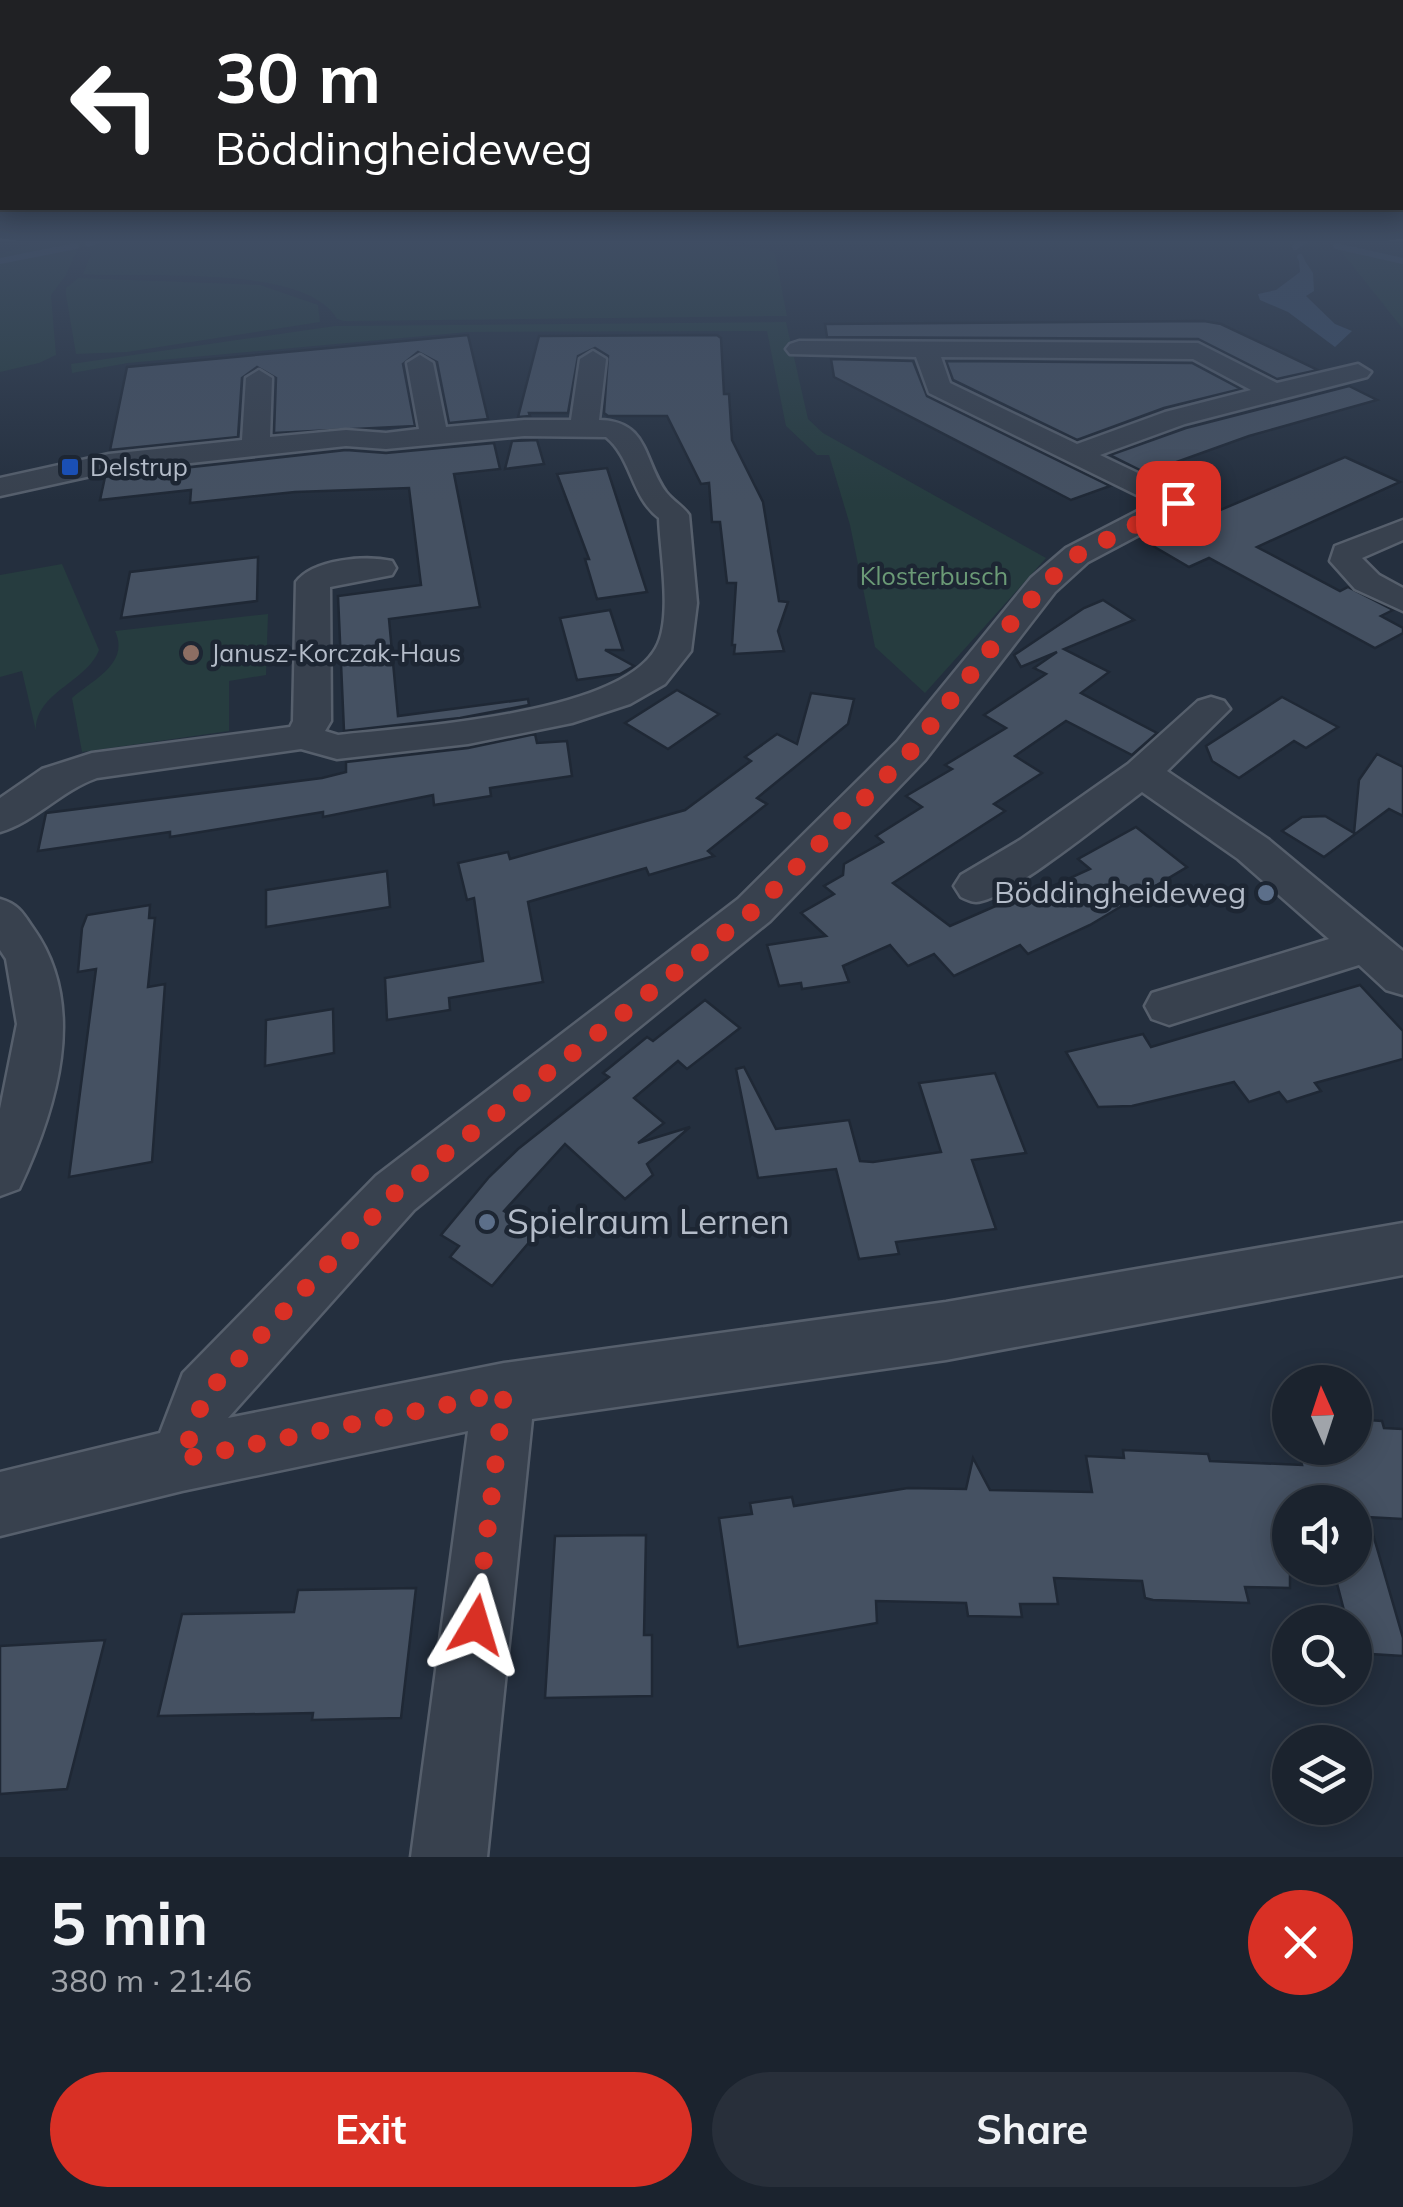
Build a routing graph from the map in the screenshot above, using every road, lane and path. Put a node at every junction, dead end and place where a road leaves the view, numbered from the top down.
1 (799, 349) dead end
2 (895, 349) junction
3 (926, 349) junction
4 (593, 359) dead end
5 (420, 363) dead end
6 (1358, 372) dead end
7 (259, 378) dead end
8 (938, 387) junction
9 (1274, 392) junction
10 (584, 427) junction
11 (434, 436) junction
12 (256, 446) junction
13 (1075, 454) junction
14 (0, 487) edge
15 (1403, 528) edge
16 (380, 568) dead end
17 (1403, 601) edge
18 (1211, 709) dead end
19 (302, 737) junction
20 (1142, 774) junction
21 (0, 818) edge
22 (976, 886) dead end
23 (0, 915) edge
24 (1368, 945) junction
25 (1403, 977) edge
26 (1169, 1006) dead end
27 (0, 1172) edge
28 (1403, 1249) edge
29 (504, 1393) junction
30 (182, 1459) junction
31 (0, 1504) edge
32 (449, 1857) edge

1 - 2 street
2 - 3 street
2 - 8 street
3 - 8 street
3 - 9 street
4 - 10 street
5 - 11 street
6 - 9 street
7 - 12 street
8 - 13 street
9 - 13 street
10 - 11 street
10 - 19 street
11 - 12 street
12 - 14 street
13 - 30 street
15 - 17 street
16 - 19 street
18 - 20 street
19 - 21 street
20 - 22 street
20 - 24 street
23 - 27 street
24 - 25 street
24 - 26 street
28 - 29 street
29 - 30 street
29 - 32 street
30 - 31 street

